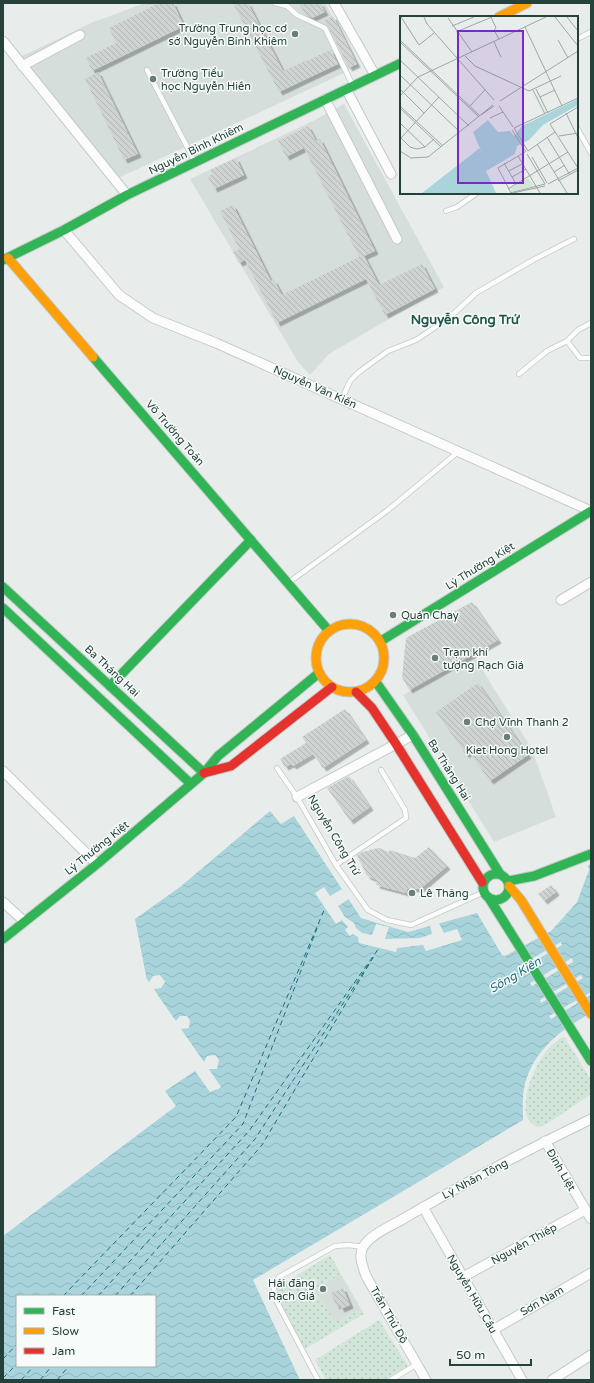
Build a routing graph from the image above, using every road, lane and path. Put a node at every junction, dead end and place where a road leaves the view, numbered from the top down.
1 (275, 3) edge
2 (334, 3) edge
3 (527, 3) edge
4 (501, 16) edge
5 (591, 32) edge
6 (80, 35) dead end
7 (578, 38) edge
8 (3, 41) edge
9 (400, 63) edge
10 (22, 66) junction
11 (147, 70) dead end
12 (375, 75) junction
13 (350, 88) junction
14 (325, 99) junction
15 (578, 130) edge
16 (591, 153) edge
17 (195, 162) junction
18 (391, 174) dead end
19 (476, 194) edge
20 (126, 195) junction
21 (446, 211) dead end
22 (64, 230) junction
23 (397, 239) dead end
24 (574, 239) dead end
25 (5, 257) edge
26 (591, 323) edge
27 (567, 341) junction
28 (591, 358) edge
29 (519, 374) dead end
30 (342, 399) junction
31 (459, 451) junction
32 (591, 511) edge
33 (251, 540) junction
34 (591, 582) edge
35 (288, 583) junction
36 (3, 587) edge
37 (561, 600) dead end
38 (3, 608) edge
39 (329, 631) junction
40 (381, 641) junction
41 (319, 674) junction
42 (376, 682) junction
43 (110, 686) junction
44 (332, 687) junction
45 (356, 692) junction
46 (413, 735) junction
47 (396, 744) junction
48 (277, 768) dead end
49 (381, 770) dead end
50 (3, 771) edge
51 (204, 773) junction
52 (191, 784) junction
53 (297, 797) junction
54 (591, 854) edge
55 (97, 864) junction
56 (336, 865) junction
57 (500, 874) junction
58 (482, 882) junction
59 (508, 884) junction
60 (486, 895) junction
61 (3, 902) edge
62 (24, 921) junction
63 (3, 939) edge
64 (591, 1014) edge
65 (591, 1061) edge
66 (591, 1119) edge
67 (545, 1142) junction
68 (423, 1207) junction
69 (585, 1210) junction
70 (591, 1220) edge
71 (363, 1247) junction
72 (591, 1273) edge
73 (463, 1278) junction
74 (493, 1330) junction
75 (591, 1355) edge
76 (417, 1364) junction
77 (318, 1380) edge
78 (391, 1380) edge
79 (426, 1380) edge
80 (522, 1380) edge
81 (552, 1380) edge

1 - 13 lane
2 - 12 street
3 - 4 street
5 - 7 lane
6 - 10 street
8 - 10 street
9 - 12 street, Nguyễn Bỉnh Khiêm
10 - 20 street
11 - 17 lane
12 - 13 street, Nguyễn Bỉnh Khiêm
13 - 14 street, Nguyễn Bỉnh Khiêm
13 - 18 street
14 - 17 street, Nguyễn Bỉnh Khiêm
14 - 23 street
15 - 16 lane
17 - 20 street, Nguyễn Bỉnh Khiêm
19 - 21 lane
20 - 22 street, Nguyễn Bỉnh Khiêm
22 - 25 street, Nguyễn Bỉnh Khiêm
22 - 30 street, Nguyễn Văn Kiến
24 - 30 lane
25 - 33 street, Võ Trường Toản
26 - 27 lane
27 - 28 lane
27 - 29 lane
30 - 31 street, Nguyễn Văn Kiến
31 - 32 street, Nguyễn Văn Kiến
31 - 35 lane
32 - 40 street, Lý Thường Kiệt
33 - 35 street, Võ Trường Toản
33 - 43 street
34 - 37 street
35 - 39 street, Võ Trường Toản
36 - 43 street, Ba Tháng Hai
38 - 52 street
39 - 40 street
39 - 41 street
40 - 42 street
41 - 44 street
41 - 51 street, Lý Thường Kiệt
42 - 45 street
42 - 46 street, Ba Tháng Hai
43 - 51 street, Ba Tháng Hai
44 - 45 street
44 - 51 street
45 - 47 street
46 - 47 street
46 - 57 street, Ba Tháng Hai
47 - 53 street
47 - 58 street
48 - 53 lane, Nguyễn Công Trứ
49 - 56 lane
50 - 55 street
51 - 52 street, Lý Thường Kiệt
52 - 55 street, Lý Thường Kiệt
53 - 56 lane, Nguyễn Công Trứ
54 - 59 street
55 - 62 street, Lý Thường Kiệt
56 - 60 lane, Nguyễn Công Trứ
57 - 58 street
57 - 59 street
58 - 60 street
59 - 60 street
59 - 64 street
60 - 65 street
61 - 62 street
62 - 63 street, Lý Thường Kiệt
66 - 67 street, Lý Nhân Tông
67 - 68 street, Lý Nhân Tông
67 - 69 street, Đinh Liệt
68 - 71 street, Lý Nhân Tông
68 - 73 street, Nguyễn Hữu Cầu
69 - 70 street, Đinh Liệt
69 - 73 street, Nguyễn Thiếp
71 - 76 street, Trần Thủ Độ
71 - 77 lane
72 - 74 street, Sơn Nam
73 - 74 street, Nguyễn Hữu Cầu
74 - 80 street, Nguyễn Hữu Cầu
75 - 81 street
76 - 78 lane
76 - 79 street, Trần Thủ Độ

